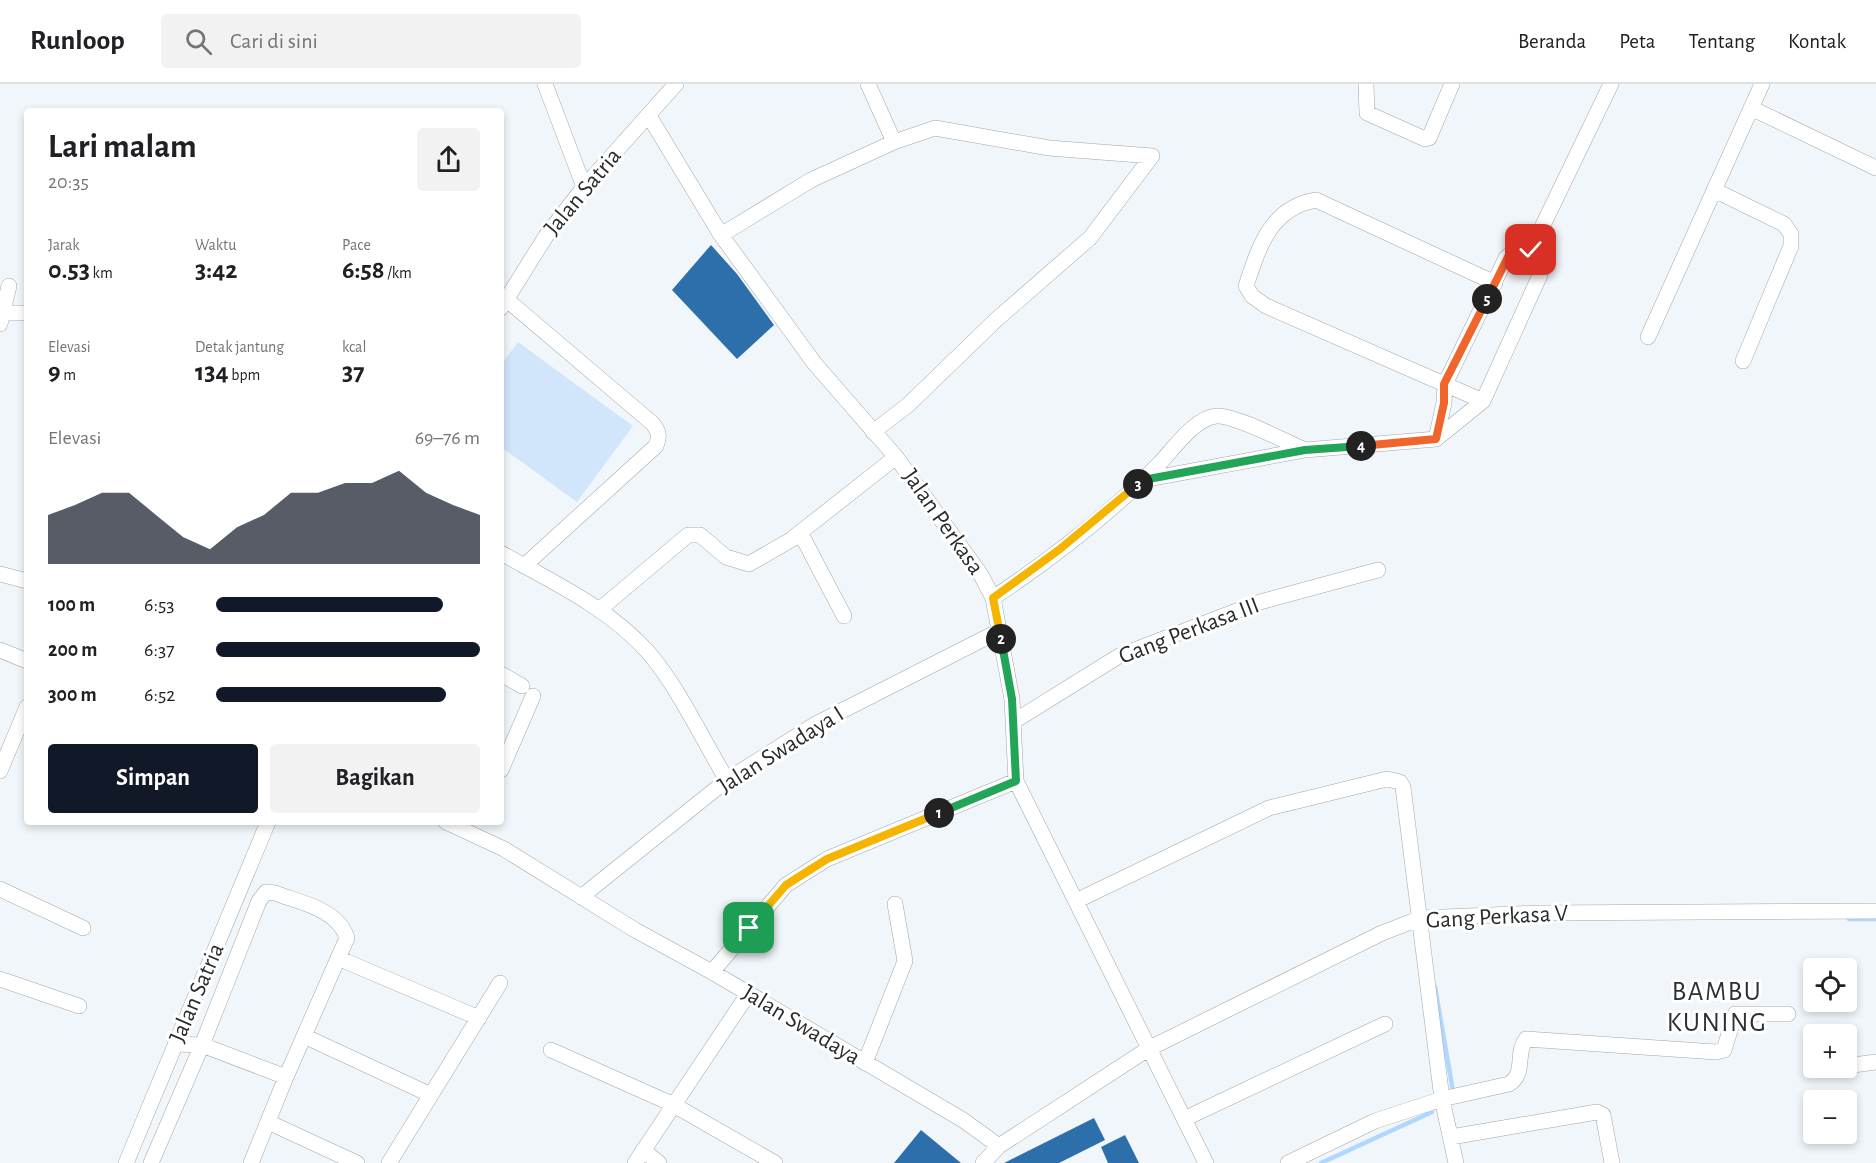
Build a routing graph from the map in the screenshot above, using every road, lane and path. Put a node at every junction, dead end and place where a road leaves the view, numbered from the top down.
1 (545, 84) edge
2 (676, 84) edge
3 (868, 84) edge
4 (1366, 84) edge
5 (1452, 84) edge
6 (1611, 84) edge
7 (1762, 84) edge
8 (1751, 108) junction
9 (648, 117) junction
10 (894, 142) junction
11 (1876, 168) edge
12 (584, 187) junction
13 (1714, 190) junction
14 (721, 235) junction
15 (1531, 250) junction
16 (1496, 283) junction
17 (9, 286) dead end
18 (504, 304) edge
19 (24, 314) edge
20 (2, 319) edge
21 (1648, 337) dead end
22 (1743, 361) dead end
23 (1444, 384) junction
24 (1483, 401) junction
25 (873, 432) junction
26 (1436, 439) junction
27 (1305, 450) junction
28 (896, 457) junction
29 (1143, 480) junction
30 (793, 538) junction
31 (504, 555) edge
32 (524, 566) junction
33 (1378, 570) dead end
34 (0, 574) edge
35 (24, 580) edge
36 (993, 598) junction
37 (599, 610) junction
38 (844, 616) dead end
39 (999, 631) junction
40 (0, 650) edge
41 (24, 660) edge
42 (504, 676) edge
43 (24, 714) edge
44 (1013, 722) junction
45 (504, 761) edge
46 (0, 771) edge
47 (727, 780) junction
48 (1016, 781) junction
49 (267, 825) edge
50 (461, 825) edge
51 (476, 828) edge
52 (0, 889) edge
53 (581, 897) junction
54 (1076, 901) junction
55 (895, 904) dead end
56 (1876, 911) edge
57 (1421, 918) junction
58 (84, 928) dead end
59 (338, 958) junction
60 (712, 972) junction
61 (0, 979) edge
62 (500, 983) dead end
63 (748, 994) junction
64 (79, 1006) dead end
65 (1788, 1014) dead end
66 (479, 1017) junction
67 (1385, 1024) dead end
68 (304, 1036) junction
69 (176, 1044) junction
70 (202, 1045) junction
71 (1148, 1049) junction
72 (551, 1050) dead end
73 (1876, 1062) edge
74 (865, 1063) junction
75 (1857, 1065) edge
76 (286, 1077) junction
77 (431, 1095) junction
78 (1442, 1099) junction
79 (672, 1104) junction
80 (1184, 1119) junction
81 (268, 1122) junction
82 (1451, 1137) junction
83 (999, 1146) junction
84 (639, 1156) edge
85 (126, 1163) edge
86 (151, 1163) edge
87 (251, 1163) edge
88 (357, 1163) edge
89 (389, 1163) edge
90 (659, 1163) edge
91 (775, 1163) edge
92 (983, 1163) edge
93 (1206, 1163) edge
94 (1288, 1163) edge
95 (1456, 1163) edge
96 (1612, 1163) edge

1 - 12 street
2 - 9 street, Jalan Satria
3 - 10 street
4 - 5 street
6 - 15 street
7 - 8 street
8 - 11 street
8 - 13 street
9 - 12 street, Jalan Satria
9 - 14 street, Jalan Perkasa
10 - 14 street
10 - 25 street
12 - 18 street, Jalan Satria
13 - 21 street
13 - 22 street
14 - 25 street, Jalan Perkasa
15 - 16 street
15 - 24 street
16 - 23 street
16 - 23 street
17 - 20 street
18 - 32 street
19 - 20 street
23 - 24 street
23 - 26 street
24 - 26 street
25 - 28 street, Jalan Perkasa
26 - 27 street
27 - 29 street
27 - 29 street
28 - 30 street
28 - 36 street, Jalan Perkasa
29 - 36 street
30 - 37 street
30 - 38 street
31 - 32 street
32 - 37 street
33 - 44 street, Gang Perkasa III
34 - 35 street
36 - 39 street, Jalan Perkasa
37 - 47 street
39 - 44 street, Jalan Perkasa
39 - 47 street, Jalan Swadaya I
40 - 41 street
42 - 45 street
43 - 46 street
44 - 48 street, Jalan Perkasa
47 - 53 street, Jalan Swadaya I
48 - 54 street, Jalan Perkasa
48 - 60 street
49 - 69 street, Jalan Satria
50 - 51 street, Jalan Swadaya
51 - 53 street, Jalan Swadaya
52 - 58 street
53 - 60 street, Jalan Swadaya
54 - 57 street
54 - 71 street, Jalan Perkasa
55 - 74 street
56 - 57 street, Gang Perkasa V
57 - 71 street, Gang Perkasa V
57 - 78 street
59 - 66 street
59 - 68 street
59 - 70 street
60 - 63 street, Jalan Swadaya
61 - 64 street
62 - 66 street
63 - 74 street, Jalan Swadaya
63 - 79 street
65 - 78 street
66 - 77 street
67 - 80 street
68 - 76 street
68 - 77 street
69 - 70 street
69 - 85 street, Jalan Satria
70 - 76 street
70 - 86 street
71 - 80 street, Jalan Perkasa
71 - 83 street
72 - 79 street
73 - 75 street
74 - 83 street, Jalan Swadaya
76 - 81 street
77 - 89 street
78 - 82 street
78 - 94 street
79 - 84 street
79 - 91 street
80 - 93 street, Jalan Perkasa
81 - 87 street
81 - 88 street
82 - 95 street
82 - 96 street
83 - 92 street
84 - 90 street

